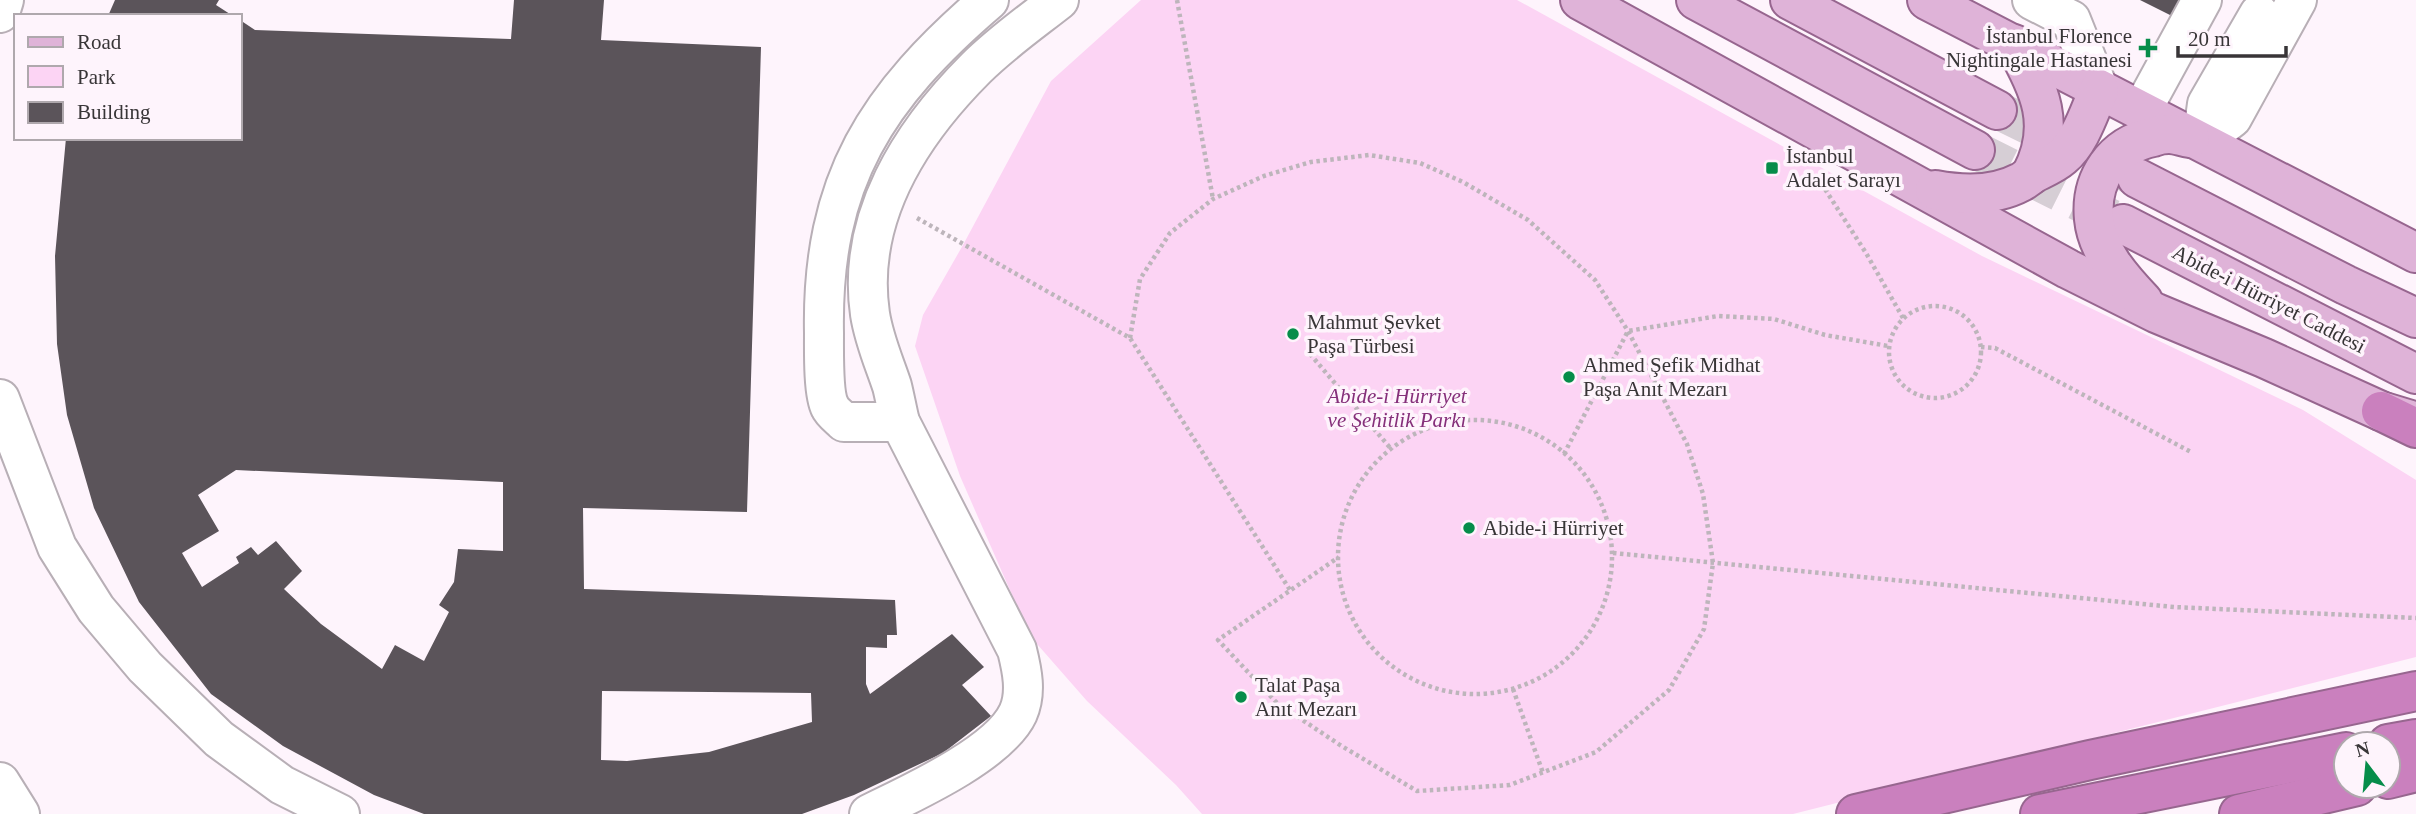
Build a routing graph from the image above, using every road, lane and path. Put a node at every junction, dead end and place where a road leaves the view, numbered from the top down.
1 (4, 0) edge
2 (989, 0) edge
3 (1059, 0) edge
4 (1177, 0) edge
5 (1580, 0) edge
6 (1696, 0) edge
7 (1790, 0) edge
8 (1927, 0) edge
9 (2032, 0) edge
10 (2202, 0) edge
11 (2267, 0) edge
12 (2297, 0) edge
13 (0, 13) edge
14 (2014, 44) junction
15 (2099, 90) junction
16 (1997, 110) tunnel mouth
17 (2142, 110) junction
18 (1821, 133) junction
19 (2202, 141) junction
20 (1975, 150) tunnel mouth
21 (2031, 175) junction
22 (2137, 178) tunnel mouth
23 (1926, 189) junction
24 (884, 198) junction
25 (1213, 199) junction
26 (2123, 224) tunnel mouth
27 (2416, 253) edge
28 (2155, 313) junction
29 (1903, 317) junction
30 (2416, 318) edge
31 (1628, 331) junction
32 (1130, 338) junction
33 (1888, 346) junction
34 (1981, 347) junction
35 (1310, 354) dead end
36 (2416, 374) edge
37 (0, 399) edge
38 (2399, 417) edge
39 (900, 422) junction
40 (2416, 428) edge
41 (1392, 450) junction
42 (2191, 452) dead end
43 (1564, 454) junction
44 (1612, 553) junction
45 (1339, 557) junction
46 (1713, 563) junction
47 (1290, 590) junction
48 (2416, 618) edge
49 (1513, 689) junction
50 (2416, 691) edge
51 (2332, 755) edge
52 (1543, 773) junction
53 (0, 782) edge
54 (2332, 792) edge
55 (20, 814) edge
56 (340, 814) edge
57 (869, 814) edge
58 (1856, 814) edge
59 (2040, 814) edge
60 (2239, 814) edge

1 - 13 lane
2 - 39 lane
3 - 24 lane
4 - 25 path
5 - 18 main road
6 - 20 main road
7 - 16 main road
8 - 14 main road
9 - 15 lane
10 - 17 lane
11 - 19 lane
12 - 19 lane
14 - 15 main road
14 - 21 main road
15 - 17 main road
15 - 21 main road
17 - 19 main road
18 - 23 main road
18 - 29 path
19 - 27 main road
19 - 28 main road
21 - 23 main road
22 - 30 main road
23 - 28 main road
24 - 32 path
24 - 39 lane
25 - 31 path
25 - 32 path
26 - 36 main road, Abide-i Hürriyet Caddesi
28 - 38 main road
29 - 33 path
29 - 34 path
31 - 33 path
31 - 43 path
31 - 46 path
32 - 47 path
33 - 34 path
34 - 42 path
35 - 41 path
37 - 56 lane
38 - 40 highway
39 - 57 lane
41 - 43 path
41 - 45 path
43 - 44 path
44 - 46 path
44 - 49 path
45 - 47 path
45 - 49 path
46 - 48 path
46 - 52 path
47 - 52 path
49 - 52 path
50 - 58 highway
51 - 59 highway
53 - 55 lane
54 - 60 highway

